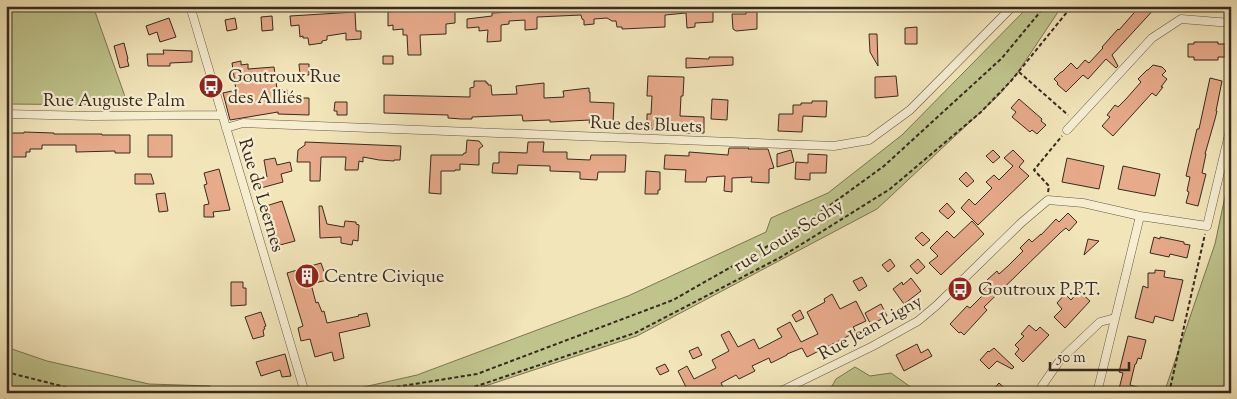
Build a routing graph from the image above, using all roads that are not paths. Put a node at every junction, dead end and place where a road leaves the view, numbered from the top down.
1 (190, 6) edge
2 (1013, 6) edge
3 (1231, 23) edge
4 (6, 114) edge
5 (222, 115) junction
6 (1231, 126) edge
7 (226, 128) junction
8 (1067, 130) road end
9 (1140, 216) junction
10 (1115, 318) junction
11 (305, 393) edge
12 (777, 393) edge
13 (1042, 393) edge
14 (1097, 393) edge

1 - 5 street, Rue de Leernes
2 - 7 street, Rue des Bluets
3 - 8 street
4 - 5 street, Rue Auguste Palm
5 - 7 street, Rue de Leernes
6 - 9 street
7 - 11 street, Rue de Leernes
9 - 10 street
9 - 12 street, Rue Jean Ligny
10 - 13 street
10 - 14 street

